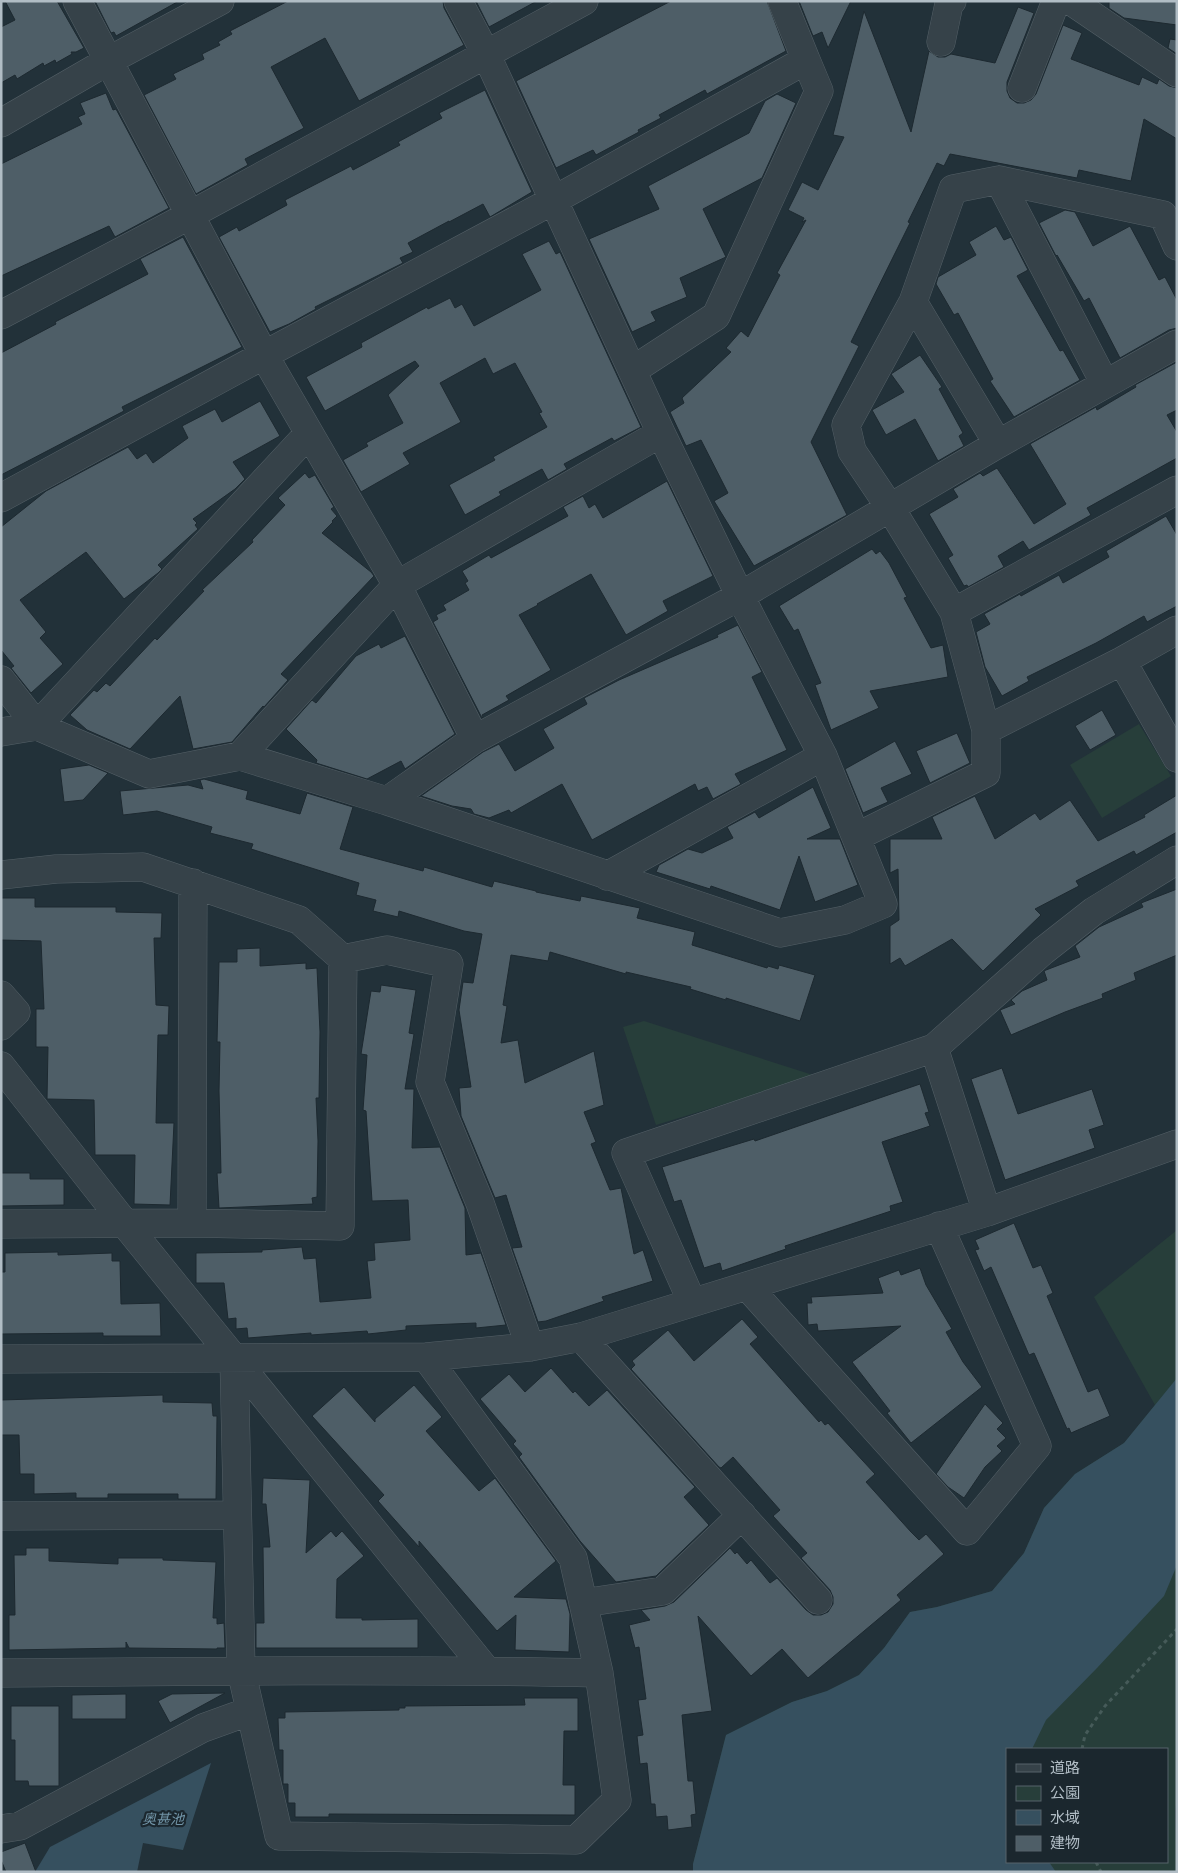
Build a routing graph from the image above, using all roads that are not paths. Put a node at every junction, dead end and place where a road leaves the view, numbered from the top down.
1 (77, 1) edge
2 (220, 1) edge
3 (458, 1) edge
4 (584, 1) edge
5 (782, 1) edge
6 (952, 1) edge
7 (1056, 1) edge
8 (1071, 1) edge
9 (941, 42) dead end
10 (486, 54) junction
11 (806, 60) junction
12 (108, 61) junction
13 (1177, 73) edge
14 (1022, 88) dead end
15 (1, 123) edge
16 (999, 180) junction
17 (554, 200) junction
18 (1170, 208) edge
19 (190, 215) junction
20 (1177, 246) edge
21 (913, 302) junction
22 (1, 315) edge
23 (1177, 344) edge
24 (264, 354) junction
25 (633, 370) junction
26 (1105, 384) junction
27 (309, 432) junction
28 (661, 433) junction
29 (998, 444) junction
30 (1177, 490) edge
31 (1, 498) edge
32 (891, 508) junction
33 (397, 585) junction
34 (740, 596) junction
35 (954, 612) junction
36 (1177, 630) edge
37 (1122, 661) junction
38 (1, 680) edge
39 (37, 726) junction
40 (986, 730) junction
41 (1, 732) edge
42 (475, 739) junction
43 (240, 756) junction
44 (823, 756) junction
45 (1177, 758) edge
46 (387, 801) junction
47 (856, 837) junction
48 (1177, 860) edge
49 (1, 875) edge
50 (607, 876) junction
51 (193, 883) junction
52 (343, 959) junction
53 (1, 995) edge
54 (1, 1026) edge
55 (934, 1048) junction
56 (1, 1066) edge
57 (1177, 1144) edge
58 (986, 1212) junction
59 (192, 1223) junction
60 (1, 1224) edge
61 (126, 1225) junction
62 (939, 1226) junction
63 (747, 1286) junction
64 (692, 1302) junction
65 (581, 1337) junction
66 (530, 1347) junction
67 (426, 1357) junction
68 (234, 1358) junction
69 (1, 1360) edge
70 (237, 1515) junction
71 (742, 1515) junction
72 (1, 1516) edge
73 (818, 1600) dead end
74 (583, 1603) junction
75 (241, 1670) junction
76 (487, 1671) junction
77 (599, 1673) junction
78 (1, 1674) edge
79 (250, 1711) junction
80 (1, 1829) edge

1 - 12 street
2 - 12 street
3 - 10 street
4 - 10 street
5 - 11 street
6 - 9 street
7 - 14 street
8 - 13 street
10 - 17 street
10 - 19 street
11 - 17 street
11 - 25 street
12 - 15 street
12 - 19 street
16 - 18 street
16 - 21 street
16 - 26 street
17 - 24 street
17 - 25 street
18 - 20 street
19 - 22 street
19 - 24 street
21 - 29 street
21 - 32 street
23 - 26 street
24 - 27 street
24 - 31 street
25 - 28 street
26 - 29 street
27 - 33 street
27 - 39 street
28 - 33 street
28 - 34 street
29 - 32 street
30 - 35 street
32 - 34 street
32 - 35 street
33 - 42 street
33 - 43 street
34 - 42 street
34 - 44 street
35 - 40 street
36 - 37 street
37 - 40 street
37 - 45 street
38 - 39 street
39 - 41 street
39 - 43 street
40 - 47 street
42 - 46 street
43 - 46 street
44 - 47 street
44 - 50 street
46 - 50 street
47 - 50 street
48 - 55 street
49 - 51 street
51 - 52 street
51 - 59 street
52 - 59 street
52 - 66 street
53 - 54 street
55 - 58 street
55 - 64 street
56 - 61 street
57 - 58 street
58 - 62 street
59 - 61 street
60 - 61 street
61 - 68 street
62 - 63 street
62 - 63 street
63 - 64 street
64 - 65 street
65 - 66 street
65 - 71 street
66 - 67 street
67 - 68 street
67 - 74 street
68 - 69 street
68 - 70 street
68 - 76 street
70 - 72 street
70 - 75 street
71 - 73 street
71 - 74 street
74 - 77 street
75 - 76 street
75 - 78 street
75 - 79 street
76 - 77 street
77 - 79 street
79 - 80 street

